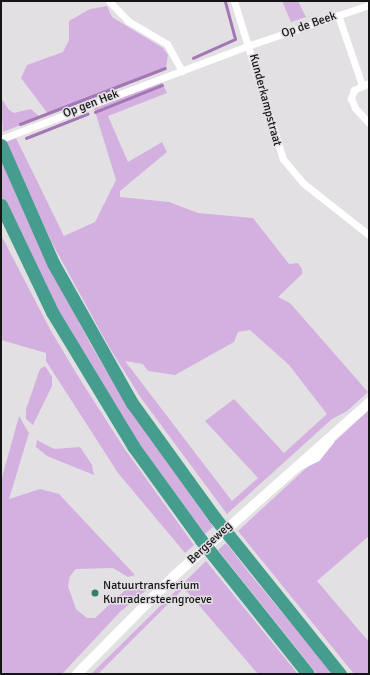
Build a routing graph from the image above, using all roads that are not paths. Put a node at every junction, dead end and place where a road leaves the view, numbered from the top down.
1 (109, 1) edge
2 (234, 1) edge
3 (369, 4) edge
4 (338, 15) junction
5 (250, 45) junction
6 (182, 71) junction
7 (366, 84) edge
8 (369, 123) edge
9 (1, 139) edge
10 (1, 145) edge
11 (1, 205) edge
12 (369, 235) edge
13 (369, 403) edge
14 (77, 674) edge
15 (308, 674) edge
16 (340, 674) edge

1 - 6 street
2 - 5 street, Kunderkampstraat
3 - 4 street, Op de Beek
4 - 5 street, Op de Beek
4 - 7 street
5 - 6 street, Op gen Hek
5 - 12 street, Kunderkampstraat
6 - 9 street, Op gen Hek
7 - 8 street
10 - 16 highway
11 - 15 highway
13 - 14 street, Bergseweg

